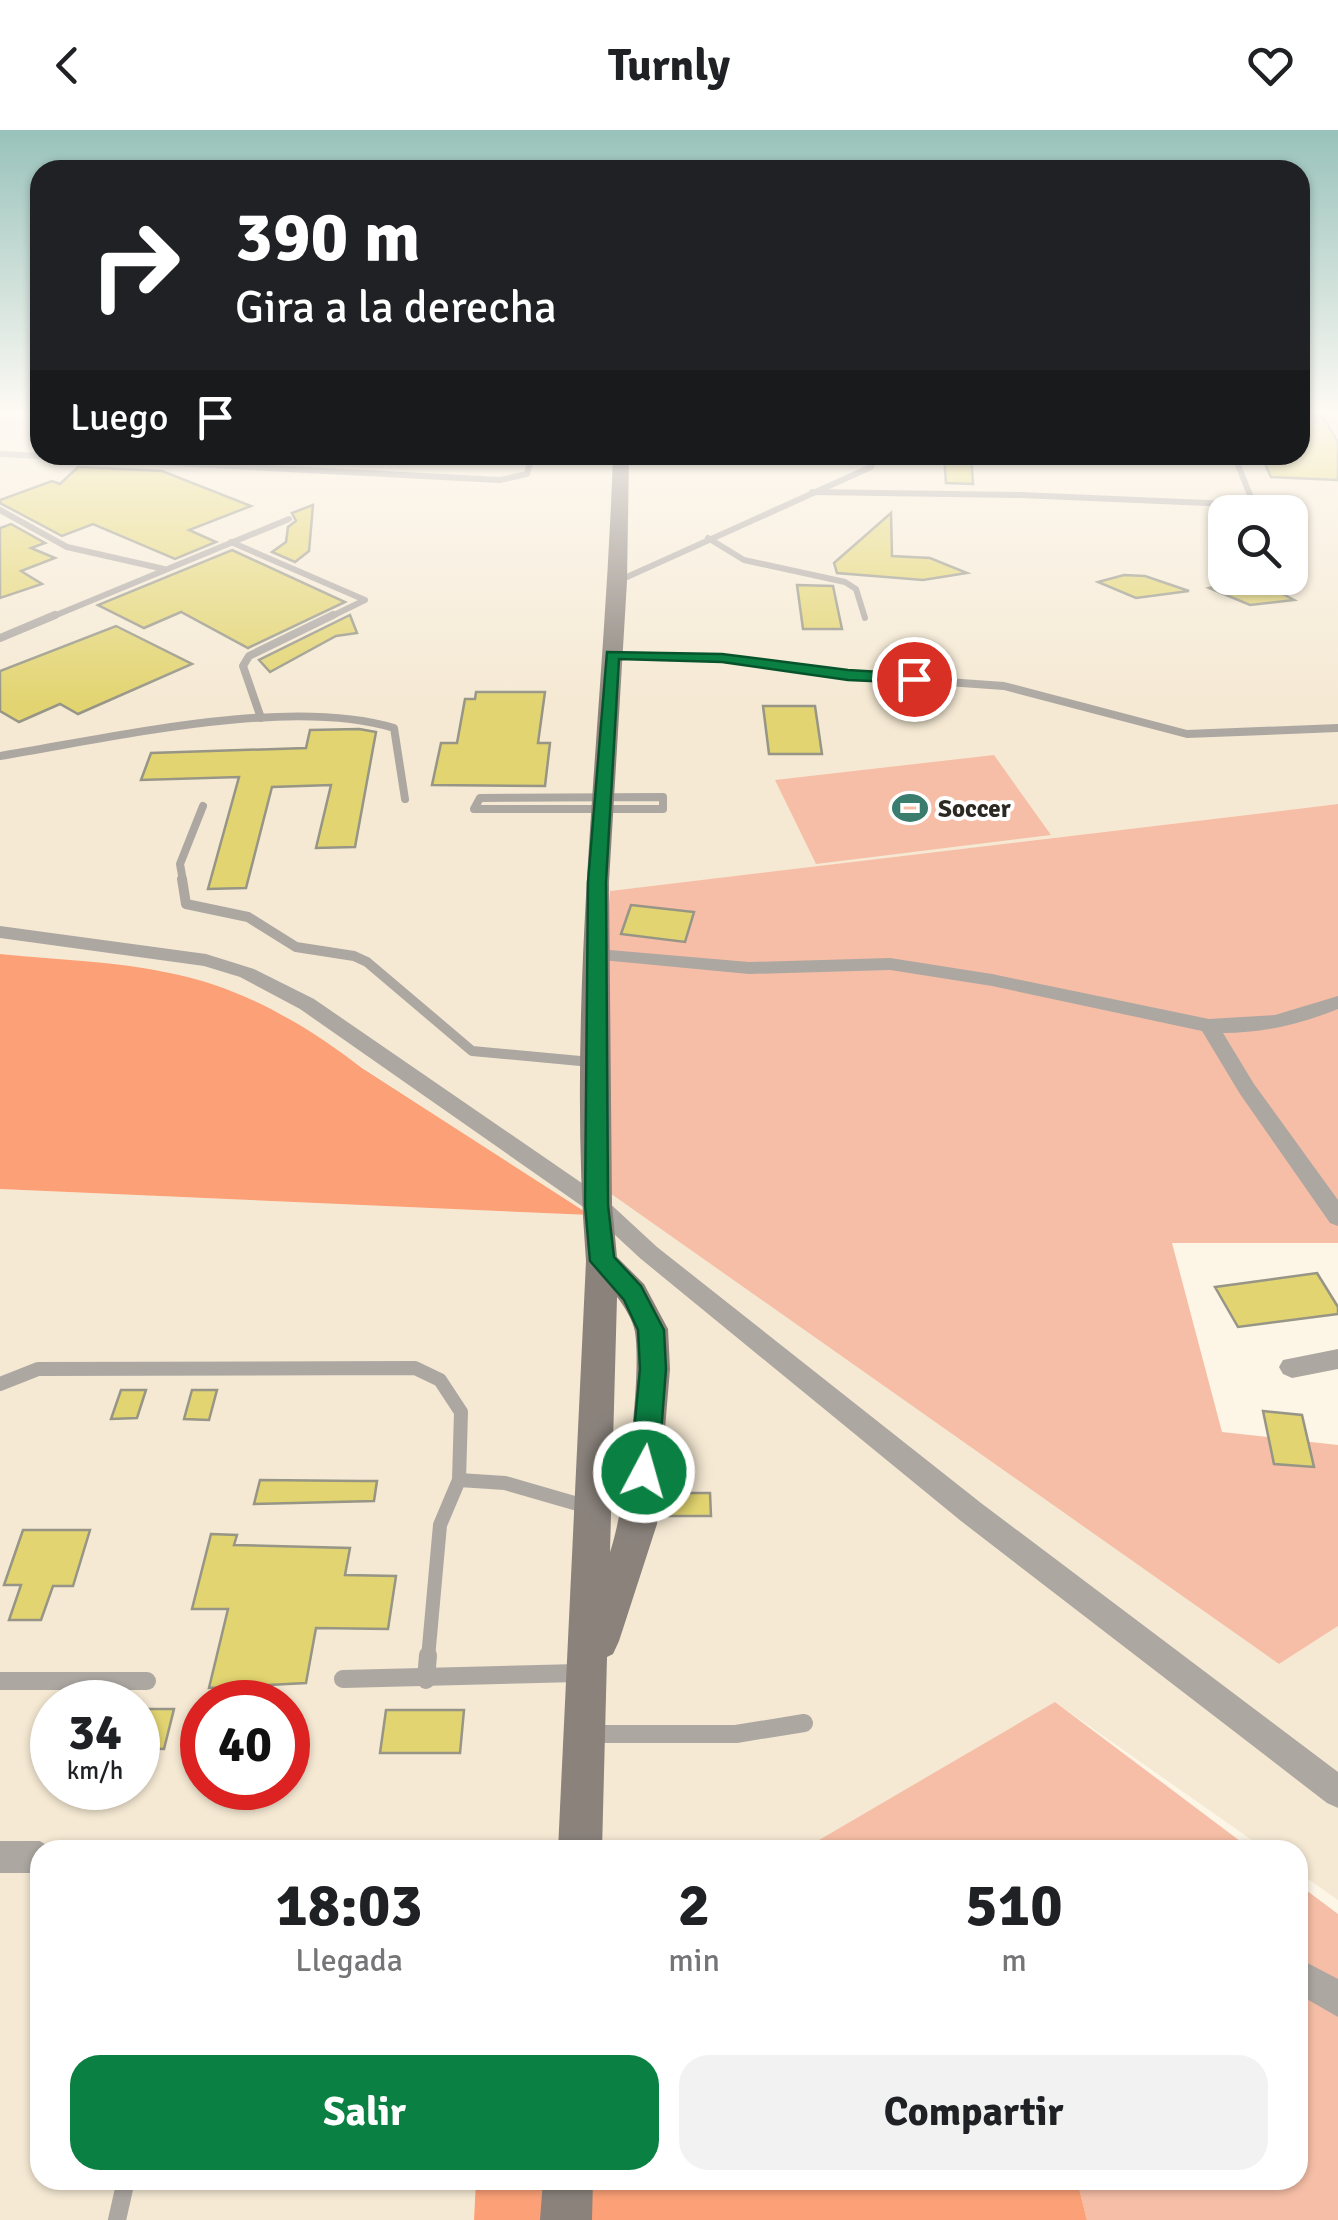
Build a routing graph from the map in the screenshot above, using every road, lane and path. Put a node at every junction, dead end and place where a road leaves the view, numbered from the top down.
1 (0, 510) edge
2 (620, 510) edge
3 (772, 510) edge
4 (289, 519) dead end
5 (708, 538) junction
6 (231, 542) junction
7 (164, 569) junction
8 (618, 581) junction
9 (865, 618) dead end
10 (0, 638) edge
11 (612, 655) junction
12 (261, 718) junction
13 (1338, 728) edge
14 (0, 756) edge
15 (405, 798) dead end
16 (526, 803) junction
17 (601, 803) junction
18 (203, 806) dead end
19 (0, 932) edge
20 (598, 956) junction
21 (1338, 1002) edge
22 (1208, 1026) junction
23 (598, 1062) junction
24 (596, 1205) junction
25 (1338, 1217) edge
26 (602, 1261) junction
27 (1338, 1359) edge
28 (1292, 1367) dead end
29 (0, 1384) edge
30 (459, 1480) junction
31 (592, 1508) junction
32 (589, 1672) junction
33 (342, 1679) dead end
34 (426, 1680) junction
35 (0, 1681) edge
36 (30, 1681) edge
37 (804, 1723) dead end
38 (586, 1734) junction
39 (1338, 1792) edge
40 (581, 1840) edge
41 (0, 1857) edge
42 (30, 1858) edge
43 (1308, 1981) edge
44 (1338, 1999) edge
45 (124, 2190) edge
46 (568, 2190) edge
47 (118, 2220) edge
48 (566, 2220) edge

1 - 7 lane
2 - 8 street
3 - 5 lane
4 - 6 lane
5 - 8 lane
5 - 9 lane
6 - 7 lane
6 - 12 lane
7 - 10 lane
8 - 11 street
11 - 13 lane
11 - 17 street
12 - 14 lane
12 - 15 lane
16 - 16 lane
16 - 17 lane
17 - 17 lane
17 - 20 street
18 - 23 lane
19 - 24 street
20 - 22 street
20 - 23 street
21 - 22 street
22 - 25 street
23 - 24 street
24 - 26 street
24 - 39 street
26 - 31 street
26 - 32 street
27 - 28 street
29 - 30 lane
30 - 31 lane
30 - 34 lane
31 - 32 street
32 - 34 lane
32 - 38 street
33 - 34 lane
35 - 36 lane
37 - 38 lane
38 - 40 street
41 - 42 street
43 - 44 street
45 - 47 lane
46 - 48 street

